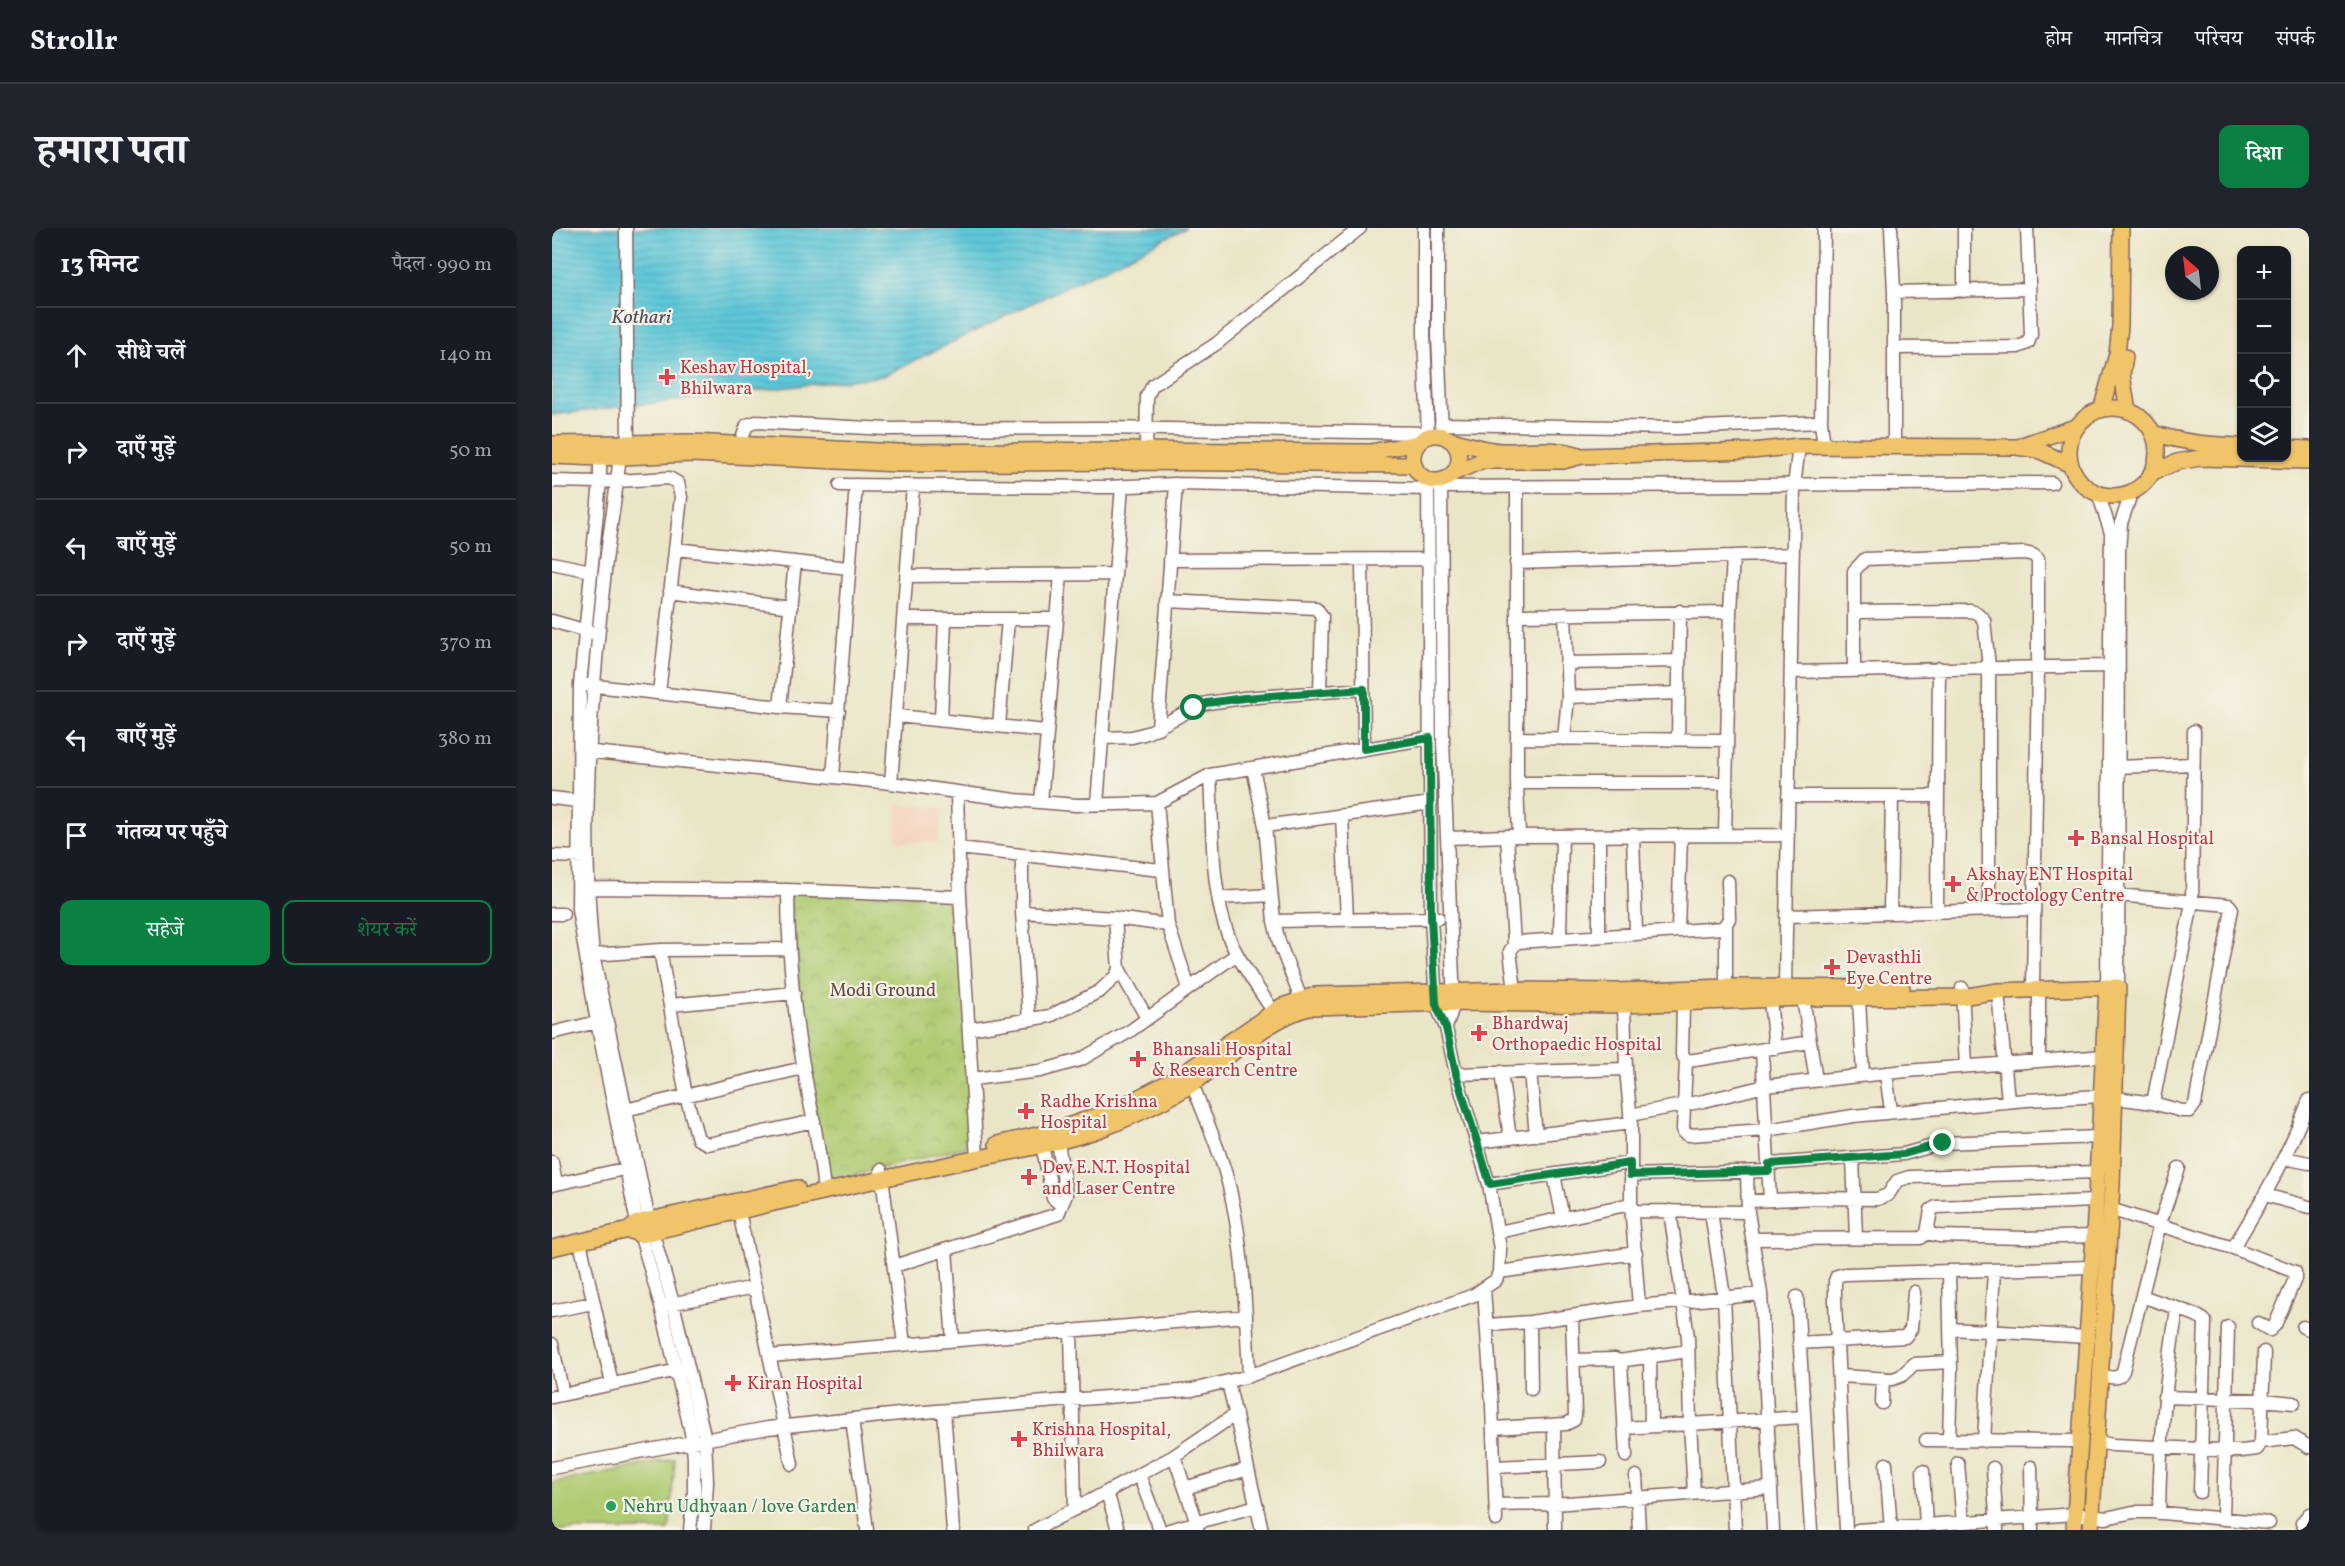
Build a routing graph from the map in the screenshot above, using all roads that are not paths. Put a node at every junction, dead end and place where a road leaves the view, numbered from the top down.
1 (626, 228) edge
2 (1360, 228) edge
3 (1424, 228) edge
4 (1437, 228) edge
5 (1824, 228) edge
6 (1892, 228) edge
7 (1965, 228) edge
8 (2027, 228) edge
9 (2121, 228) edge
10 (2131, 228) edge
11 (2029, 290) junction
12 (1964, 291) junction
13 (1894, 292) junction
14 (1893, 348) junction
15 (2101, 410) junction
16 (2128, 411) junction
17 (1821, 422) junction
18 (2078, 426) junction
19 (1146, 429) junction
20 (2153, 433) junction
21 (1434, 435) junction
22 (552, 444) edge
23 (740, 444) junction
24 (1799, 446) junction
25 (1894, 446) junction
26 (2237, 446) edge
27 (1824, 447) junction
28 (2016, 447) junction
29 (2291, 448) edge
30 (622, 449) junction
31 (2309, 449) edge
32 (1146, 450) junction
33 (600, 451) junction
34 (552, 456) edge
35 (1582, 456) junction
36 (1308, 457) junction
37 (2309, 461) edge
38 (1165, 462) junction
39 (1413, 465) junction
40 (2071, 465) junction
41 (2151, 473) junction
42 (552, 481) edge
43 (617, 481) junction
44 (600, 482) junction
45 (1439, 482) junction
46 (2052, 483) dead end
47 (1171, 484) junction
48 (840, 485) dead end
49 (856, 485) junction
50 (913, 486) junction
51 (1122, 486) junction
52 (1794, 486) junction
53 (1517, 488) junction
54 (2132, 491) junction
55 (2098, 494) junction
56 (675, 549) junction
57 (1793, 554) junction
58 (1733, 556) junction
59 (1170, 560) junction
60 (1362, 560) junction
61 (1429, 560) junction
62 (795, 562) junction
63 (552, 563) edge
64 (1516, 563) junction
65 (849, 568) junction
66 (591, 571) junction
67 (1116, 574) junction
68 (1061, 575) junction
69 (908, 576) junction
70 (670, 591) junction
71 (1167, 601) junction
72 (791, 607) junction
73 (1680, 611) junction
74 (1730, 612) junction
75 (1854, 612) junction
76 (1565, 614) junction
77 (1518, 615) junction
78 (904, 619) junction
79 (945, 619) junction
80 (1008, 619) junction
81 (1057, 619) junction
82 (552, 621) edge
83 (586, 631) junction
84 (600, 635) junction
85 (1679, 661) junction
86 (1566, 663) junction
87 (2038, 666) junction
88 (2109, 666) junction
89 (1989, 667) junction
90 (1938, 668) junction
91 (1854, 670) junction
92 (1791, 672) junction
93 (580, 685) junction
94 (593, 686) junction
95 (1364, 689) junction
96 (1320, 692) junction
97 (659, 693) junction
98 (1678, 693) junction
99 (1568, 697) junction
100 (780, 707) junction
101 (839, 711) junction
102 (897, 716) junction
103 (941, 720) junction
104 (999, 726) junction
105 (1158, 728) junction
106 (1046, 731) junction
107 (2194, 731) dead end
108 (1102, 738) junction
109 (1430, 738) junction
110 (1518, 738) junction
111 (1564, 739) junction
112 (1678, 740) junction
113 (1727, 740) junction
114 (1364, 749) junction
115 (584, 751) junction
116 (2193, 764) junction
117 (2117, 767) junction
118 (1253, 768) junction
119 (1210, 775) junction
120 (832, 777) junction
121 (891, 783) junction
122 (1517, 783) junction
123 (1726, 783) junction
124 (957, 792) junction
125 (1938, 795) junction
126 (1788, 796) junction
127 (1892, 796) junction
128 (552, 798) edge
129 (578, 801) junction
130 (1041, 802) junction
131 (1157, 802) junction
132 (1431, 803) junction
133 (1097, 804) junction
134 (1342, 816) junction
135 (1265, 826) junction
136 (1633, 835) junction
137 (1682, 835) junction
138 (1725, 835) junction
139 (1788, 835) junction
140 (1513, 836) junction
141 (1562, 836) junction
142 (1599, 836) junction
143 (1447, 838) junction
144 (958, 848) junction
145 (1022, 855) junction
146 (552, 856) edge
147 (582, 857) junction
148 (1161, 870) junction
149 (1728, 881) dead end
150 (587, 888) junction
151 (788, 890) junction
152 (1271, 895) junction
153 (2117, 895) junction
154 (960, 897) junction
155 (1220, 898) junction
156 (2192, 903) junction
157 (2034, 909) junction
158 (1989, 910) junction
159 (1937, 911) junction
160 (1022, 912) junction
161 (1890, 913) junction
162 (1786, 916) junction
163 (1115, 918) junction
164 (1431, 918) junction
165 (1450, 918) junction
166 (1347, 919) junction
167 (1274, 921) junction
168 (1168, 925) junction
169 (1726, 925) junction
170 (1678, 930) junction
171 (1636, 933) junction
172 (1599, 935) junction
173 (1560, 938) junction
174 (1514, 944) junction
175 (788, 949) junction
176 (660, 950) junction
177 (1237, 954) junction
178 (593, 955) junction
179 (1119, 969) junction
180 (1726, 987) junction
181 (1785, 987) junction
182 (2113, 987) junction
183 (1189, 988) junction
184 (2036, 989) junction
185 (1515, 990) junction
186 (1998, 991) junction
187 (794, 993) junction
188 (1965, 993) junction
189 (1453, 997) junction
190 (1435, 998) junction
191 (1803, 998) junction
192 (1301, 999) junction
193 (1859, 999) junction
194 (1770, 1000) junction
195 (1683, 1003) junction
196 (670, 1005) junction
197 (1624, 1005) junction
198 (1273, 1011) junction
199 (1147, 1018) junction
200 (1029, 1020) junction
201 (597, 1022) junction
202 (1446, 1028) junction
203 (969, 1029) junction
204 (552, 1033) edge
205 (1810, 1042) junction
206 (1775, 1048) junction
207 (1762, 1050) junction
208 (2105, 1056) junction
209 (1686, 1061) junction
210 (2039, 1061) junction
211 (2004, 1064) junction
212 (1966, 1066) junction
213 (803, 1068) junction
214 (1626, 1069) junction
215 (1501, 1072) junction
216 (1530, 1072) junction
217 (1886, 1073) junction
218 (1456, 1074) junction
219 (1863, 1075) junction
220 (1190, 1078) junction
221 (972, 1079) junction
222 (1816, 1080) junction
223 (1765, 1086) junction
224 (686, 1096) junction
225 (2109, 1097) junction
226 (2008, 1101) junction
227 (2153, 1103) junction
228 (2308, 1103) edge
229 (1685, 1105) junction
230 (625, 1110) junction
231 (1890, 1111) junction
232 (1630, 1119) junction
233 (814, 1121) junction
234 (1767, 1130) junction
235 (1536, 1135) junction
236 (2100, 1137) junction
237 (1510, 1138) junction
238 (1059, 1142) junction
239 (1477, 1142) junction
240 (1042, 1145) junction
241 (977, 1154) junction
242 (1853, 1158) junction
243 (2284, 1158) junction
244 (552, 1162) edge
245 (2309, 1163) edge
246 (632, 1168) junction
247 (1769, 1168) junction
248 (2179, 1168) dead end
249 (1630, 1169) junction
250 (2098, 1172) junction
251 (1747, 1173) junction
252 (1554, 1174) junction
253 (882, 1175) junction
254 (554, 1184) edge
255 (1490, 1184) junction
256 (824, 1188) junction
257 (2265, 1195) junction
258 (1854, 1198) junction
259 (1770, 1200) junction
260 (2096, 1201) junction
261 (1061, 1205) junction
262 (738, 1207) junction
263 (1748, 1207) junction
264 (2309, 1207) edge
265 (1631, 1208) junction
266 (2110, 1209) junction
267 (1670, 1211) junction
268 (1711, 1212) junction
269 (1563, 1218) junction
270 (2160, 1223) junction
271 (641, 1228) junction
272 (1498, 1232) junction
273 (1927, 1233) junction
274 (2094, 1236) junction
275 (1856, 1238) junction
276 (1752, 1239) junction
277 (580, 1242) junction
278 (2226, 1246) junction
279 (552, 1248) edge
280 (946, 1250) junction
281 (1636, 1253) junction
282 (894, 1266) junction
283 (2091, 1268) junction
284 (1994, 1271) junction
285 (1499, 1272) junction
286 (1948, 1272) junction
287 (755, 1287) junction
288 (1484, 1290) junction
289 (1914, 1292) dead end
290 (1761, 1294) junction
291 (2142, 1296) junction
292 (1724, 1297) junction
293 (1797, 1297) dead end
294 (1684, 1300) junction
295 (593, 1303) junction
296 (667, 1304) junction
297 (1639, 1306) junction
298 (2177, 1310) junction
299 (552, 1311) edge
300 (1246, 1316) junction
301 (1572, 1316) junction
302 (1530, 1322) junction
303 (2258, 1323) dead end
304 (1488, 1325) junction
305 (2228, 1327) dead end
306 (1951, 1329) junction
307 (1071, 1330) junction
308 (1990, 1332) junction
309 (2087, 1337) junction
310 (953, 1340) junction
311 (1837, 1340) junction
312 (1799, 1343) junction
313 (552, 1344) edge
314 (904, 1344) junction
315 (1688, 1351) junction
316 (2264, 1352) dead end
317 (770, 1356) junction
318 (1650, 1356) junction
319 (1574, 1360) junction
320 (1619, 1361) junction
321 (1951, 1362) junction
322 (689, 1368) junction
323 (676, 1370) junction
324 (2101, 1375) junction
325 (1249, 1376) junction
326 (1839, 1376) junction
327 (1883, 1378) junction
328 (1228, 1382) junction
329 (612, 1384) junction
330 (1531, 1389) dead end
331 (557, 1396) edge
332 (2164, 1397) junction
333 (2205, 1398) junction
334 (2224, 1399) junction
335 (2262, 1400) junction
336 (1072, 1401) junction
337 (1882, 1403) dead end
338 (2294, 1404) dead end
339 (944, 1411) junction
340 (1236, 1414) junction
341 (1803, 1417) junction
342 (852, 1419) junction
343 (1767, 1419) junction
344 (1729, 1421) junction
345 (1690, 1423) junction
346 (1554, 1425) junction
347 (785, 1426) junction
348 (1651, 1426) junction
349 (1493, 1428) junction
350 (1624, 1428) junction
351 (698, 1440) junction
352 (1926, 1440) dead end
353 (1948, 1440) junction
354 (1984, 1441) junction
355 (2080, 1441) junction
356 (2097, 1442) junction
357 (2261, 1442) junction
358 (2307, 1445) edge
359 (2160, 1447) junction
360 (2203, 1450) junction
361 (2224, 1451) junction
362 (1174, 1456) junction
363 (1626, 1456) dead end
364 (1600, 1462) dead end
365 (1958, 1463) dead end
366 (792, 1464) dead end
367 (1554, 1464) junction
368 (1886, 1464) dead end
369 (1494, 1467) junction
370 (2031, 1467) dead end
371 (552, 1468) edge
372 (1994, 1468) dead end
373 (1248, 1469) junction
374 (1923, 1471) dead end
375 (1139, 1475) junction
376 (1636, 1476) dead end
377 (1185, 1488) junction
378 (1770, 1488) junction
379 (1733, 1491) junction
380 (1107, 1492) junction
381 (2200, 1492) dead end
382 (1694, 1493) junction
383 (1636, 1496) junction
384 (1496, 1504) junction
385 (1554, 1504) junction
386 (1257, 1506) junction
387 (1075, 1509) junction
388 (2159, 1513) junction
389 (2075, 1514) junction
390 (2309, 1514) edge
391 (2223, 1519) junction
392 (1496, 1520) dead end
393 (2092, 1522) edge
394 (1963, 1523) junction
395 (2270, 1523) dead end
396 (2032, 1524) edge
397 (1997, 1525) edge
398 (1197, 1526) edge
399 (1926, 1526) junction
400 (1891, 1529) edge
401 (690, 1530) edge
402 (704, 1530) edge
403 (867, 1530) edge
404 (953, 1530) edge
405 (1035, 1530) edge
406 (1118, 1530) edge
407 (1160, 1530) edge
408 (1169, 1530) edge
409 (1262, 1530) edge
410 (1555, 1530) edge
411 (1639, 1530) edge
412 (1735, 1530) edge
413 (1773, 1530) edge
414 (1811, 1530) edge
415 (1846, 1530) edge
416 (1858, 1530) edge
417 (2074, 1530) edge
418 (2307, 1530) edge

1 - 30 street
2 - 19 street
3 - 21 street
4 - 21 street
5 - 17 street
6 - 13 street
7 - 12 street
8 - 11 street
9 - 15 main road
10 - 16 main road
11 - 12 street
11 - 14 street
12 - 13 street
13 - 14 street
14 - 25 street
15 - 16 main road
15 - 18 main road
16 - 20 main road
17 - 21 street
17 - 27 street
18 - 28 main road
18 - 40 main road
19 - 21 street
19 - 23 street
19 - 32 street
20 - 26 main road
20 - 41 main road
21 - 35 main road
21 - 36 main road
21 - 39 main road
21 - 45 main road
22 - 33 main road
23 - 30 main road
23 - 32 main road
24 - 27 main road
24 - 35 main road
24 - 52 street
25 - 27 main road
25 - 28 main road
28 - 40 main road
29 - 31 main road
30 - 33 main road
30 - 38 main road
30 - 43 street
32 - 36 main road
33 - 34 main road
33 - 44 street
35 - 45 main road
36 - 38 main road
36 - 39 main road
37 - 41 main road
38 - 47 street
39 - 45 main road
40 - 55 main road
41 - 54 main road
42 - 44 street
43 - 44 street
43 - 56 street
43 - 84 street
44 - 66 street
45 - 47 street
45 - 53 street
45 - 61 street
45 - 143 street
46 - 52 street
47 - 51 street
47 - 59 street
48 - 49 street
49 - 50 street
49 - 65 street
50 - 51 street
50 - 69 street
51 - 67 street
52 - 53 street
52 - 57 street
53 - 64 street
54 - 55 main road
54 - 117 street
55 - 88 street
56 - 62 street
56 - 70 street
57 - 58 street
57 - 92 street
58 - 64 street
58 - 74 street
59 - 60 street
59 - 71 street
60 - 61 street
60 - 95 street
61 - 109 street
62 - 65 street
62 - 72 street
63 - 66 street
64 - 77 street
65 - 101 street
66 - 83 street
67 - 68 street
67 - 108 street
68 - 69 street
68 - 81 street
69 - 78 street
70 - 72 street
70 - 97 street
71 - 96 street
71 - 105 street
72 - 100 street
73 - 74 street
73 - 76 street
73 - 85 street
74 - 113 street
75 - 87 street
75 - 89 street
75 - 91 street
76 - 77 street
76 - 86 street
77 - 110 street
78 - 79 street
78 - 102 street
79 - 80 street
79 - 103 street
80 - 81 street
80 - 104 street
81 - 106 street
82 - 83 street
83 - 84 street
83 - 93 street
84 - 94 street
85 - 86 street
85 - 98 street
86 - 99 street
87 - 88 street
87 - 89 street
87 - 157 street
88 - 182 street
89 - 90 street
89 - 158 street
90 - 91 street
90 - 125 street
91 - 92 street
92 - 126 street
93 - 94 street
93 - 115 street
94 - 97 street
94 - 115 street
95 - 96 street
95 - 114 street
96 - 105 street
97 - 100 street
98 - 99 street
98 - 112 street
99 - 111 street
100 - 101 street
101 - 120 street
102 - 103 street
102 - 121 street
103 - 104 street
104 - 106 street
105 - 108 street
106 - 130 street
107 - 116 street
108 - 133 street
109 - 114 street
109 - 132 street
110 - 111 street
110 - 122 street
111 - 112 street
112 - 113 street
113 - 123 street
114 - 118 street
115 - 120 street
115 - 129 street
115 - 147 street
116 - 117 street
116 - 156 street
117 - 153 street
118 - 119 street
118 - 135 street
119 - 131 street
119 - 155 street
120 - 121 street
121 - 124 street
122 - 123 street
122 - 140 street
123 - 138 street
124 - 130 street
124 - 144 street
125 - 127 street
125 - 159 street
126 - 127 street
126 - 139 street
127 - 161 street
128 - 129 street
129 - 147 street
130 - 133 street
131 - 133 street
131 - 148 street
132 - 134 street
132 - 164 street
134 - 135 street
134 - 166 street
135 - 152 street
136 - 137 street
136 - 142 street
136 - 171 street
137 - 138 street
137 - 170 street
138 - 139 street
139 - 162 street
140 - 141 street
140 - 143 street
140 - 174 street
141 - 142 street
141 - 173 street
142 - 172 street
143 - 165 street
144 - 145 street
144 - 154 street
145 - 148 street
145 - 160 street
146 - 147 street
147 - 150 street
147 - 201 street
148 - 168 street
149 - 169 street
150 - 151 street
150 - 178 street
151 - 154 street
151 - 175 street
152 - 155 street
152 - 167 street
153 - 156 street
153 - 182 street
154 - 203 street
155 - 177 street
156 - 227 street
156 - 227 street
157 - 158 street
157 - 184 street
158 - 159 street
159 - 161 street
160 - 163 street
160 - 200 street
161 - 162 street
162 - 181 street
163 - 168 street
163 - 179 street
164 - 165 street
164 - 166 street
164 - 190 street
165 - 189 street
166 - 167 street
167 - 192 street
168 - 183 street
169 - 170 street
169 - 180 street
170 - 171 street
171 - 172 street
172 - 173 street
173 - 174 street
174 - 185 street
175 - 176 street
175 - 187 street
176 - 178 street
176 - 196 street
177 - 183 street
177 - 198 street
178 - 230 street
179 - 199 street
179 - 200 street
180 - 181 main road
180 - 185 main road
181 - 188 main road
182 - 184 main road
182 - 208 main road
182 - 225 main road
183 - 199 street
184 - 186 main road
184 - 210 street
185 - 189 main road
186 - 188 main road
186 - 211 street
187 - 196 street
187 - 213 street
188 - 193 main road
188 - 212 street
189 - 190 main road
189 - 197 main road
189 - 202 street
190 - 192 main road
190 - 202 street
190 - 220 main road
191 - 193 main road
191 - 194 main road
191 - 205 street
192 - 198 main road
193 - 219 street
194 - 195 main road
194 - 206 street
195 - 197 main road
195 - 209 street
196 - 224 street
197 - 214 street
198 - 220 main road
199 - 221 street
200 - 203 street
201 - 204 street
201 - 246 street
202 - 218 street
203 - 221 street
205 - 206 street
205 - 222 street
206 - 207 street
207 - 209 street
207 - 223 street
208 - 210 street
208 - 225 main road
209 - 229 street
210 - 211 street
211 - 212 street
211 - 226 street
212 - 217 street
213 - 224 street
213 - 233 street
214 - 216 street
214 - 232 street
215 - 216 street
215 - 218 street
215 - 237 street
216 - 235 street
217 - 219 street
217 - 231 street
218 - 239 street
219 - 222 street
220 - 238 main road
220 - 241 main road
220 - 300 street
221 - 241 street
222 - 223 street
223 - 229 street
223 - 234 street
224 - 230 street
224 - 233 street
225 - 226 street
225 - 227 street
225 - 236 main road
225 - 266 main road
226 - 231 street
228 - 243 street
229 - 232 street
229 - 234 street
230 - 246 street
231 - 234 street
232 - 235 street
232 - 249 street
233 - 256 street
234 - 247 street
235 - 237 street
236 - 242 street
236 - 250 main road
237 - 239 street
238 - 240 main road
238 - 261 street
239 - 255 street
240 - 241 main road
240 - 261 street
241 - 253 main road
242 - 247 street
242 - 258 street
243 - 245 street
243 - 257 street
244 - 254 street
246 - 254 street
246 - 271 street
247 - 251 street
247 - 259 street
248 - 270 street
249 - 251 street
249 - 252 street
249 - 265 street
250 - 258 street
250 - 260 main road
251 - 263 street
252 - 255 street
252 - 269 street
253 - 256 main road
253 - 282 street
255 - 272 street
256 - 262 main road
257 - 264 street
257 - 278 street
258 - 259 street
258 - 275 street
259 - 263 street
260 - 273 street
260 - 274 main road
261 - 280 street
262 - 271 main road
262 - 287 street
263 - 268 street
263 - 276 street
265 - 267 street
265 - 269 street
265 - 281 street
266 - 270 street
266 - 324 main road
267 - 268 street
267 - 294 street
268 - 292 street
269 - 272 street
270 - 278 street
270 - 291 street
271 - 277 main road
271 - 296 street
272 - 285 street
273 - 274 street
273 - 275 street
274 - 283 main road
275 - 276 street
276 - 290 street
277 - 279 main road
277 - 295 street
278 - 303 street
280 - 282 street
280 - 310 street
281 - 285 street
281 - 297 street
282 - 314 street
283 - 284 street
283 - 309 main road
284 - 286 street
284 - 308 street
285 - 288 street
286 - 306 street
286 - 311 street
287 - 296 street
287 - 317 street
288 - 304 street
288 - 325 street
289 - 311 street
290 - 292 street
290 - 343 street
291 - 298 street
291 - 324 street
292 - 294 street
292 - 344 street
293 - 312 street
294 - 297 street
294 - 315 street
295 - 299 street
295 - 329 street
296 - 322 street
296 - 323 street
297 - 301 street
298 - 332 street
298 - 333 street
300 - 307 street
300 - 325 street
301 - 302 street
301 - 319 street
302 - 304 street
302 - 330 street
304 - 349 street
305 - 334 street
306 - 308 street
306 - 321 street
307 - 310 street
307 - 336 street
308 - 309 street
308 - 354 street
309 - 355 main road
310 - 314 street
311 - 312 street
311 - 326 street
312 - 341 street
313 - 331 street
314 - 317 street
315 - 318 street
315 - 345 street
316 - 335 street
317 - 347 street
318 - 320 street
318 - 348 street
319 - 320 street
319 - 346 street
320 - 350 street
321 - 327 street
321 - 353 street
322 - 323 street
322 - 351 street
323 - 329 street
323 - 351 street
324 - 356 main road
325 - 328 street
326 - 327 street
326 - 415 street
327 - 337 street
328 - 336 street
328 - 340 street
329 - 331 street
332 - 333 street
332 - 359 street
333 - 334 street
333 - 360 street
334 - 335 street
334 - 361 street
335 - 338 street
335 - 357 street
336 - 339 street
336 - 387 street
339 - 342 street
339 - 404 street
340 - 362 street
340 - 373 street
341 - 343 street
341 - 414 street
342 - 347 street
342 - 403 street
343 - 344 street
343 - 378 street
344 - 345 street
344 - 379 street
345 - 348 street
345 - 382 street
346 - 349 street
346 - 367 street
347 - 351 street
347 - 366 street
348 - 350 street
349 - 369 street
350 - 363 street
351 - 371 street
351 - 401 street
351 - 402 street
352 - 353 street
353 - 354 street
354 - 355 street
355 - 389 main road
356 - 359 street
356 - 393 main road
357 - 358 street
357 - 361 street
359 - 360 street
359 - 388 street
360 - 361 street
360 - 381 street
361 - 391 street
362 - 375 street
362 - 377 street
364 - 367 street
365 - 394 street
367 - 369 street
367 - 385 street
368 - 400 street
369 - 384 street
370 - 396 street
372 - 397 street
373 - 377 street
373 - 386 street
374 - 399 street
375 - 380 street
375 - 407 street
376 - 383 street
377 - 398 street
378 - 379 street
378 - 413 street
379 - 382 street
379 - 412 street
380 - 387 street
380 - 406 street
382 - 383 street
383 - 385 street
383 - 411 street
384 - 385 street
384 - 392 street
385 - 410 street
386 - 398 street
386 - 409 street
387 - 405 street
388 - 391 street
388 - 393 street
389 - 393 street
389 - 396 street
389 - 417 main road
390 - 418 street
391 - 395 street
394 - 397 street
394 - 399 street
396 - 397 street
398 - 408 street
399 - 400 street
400 - 416 street

